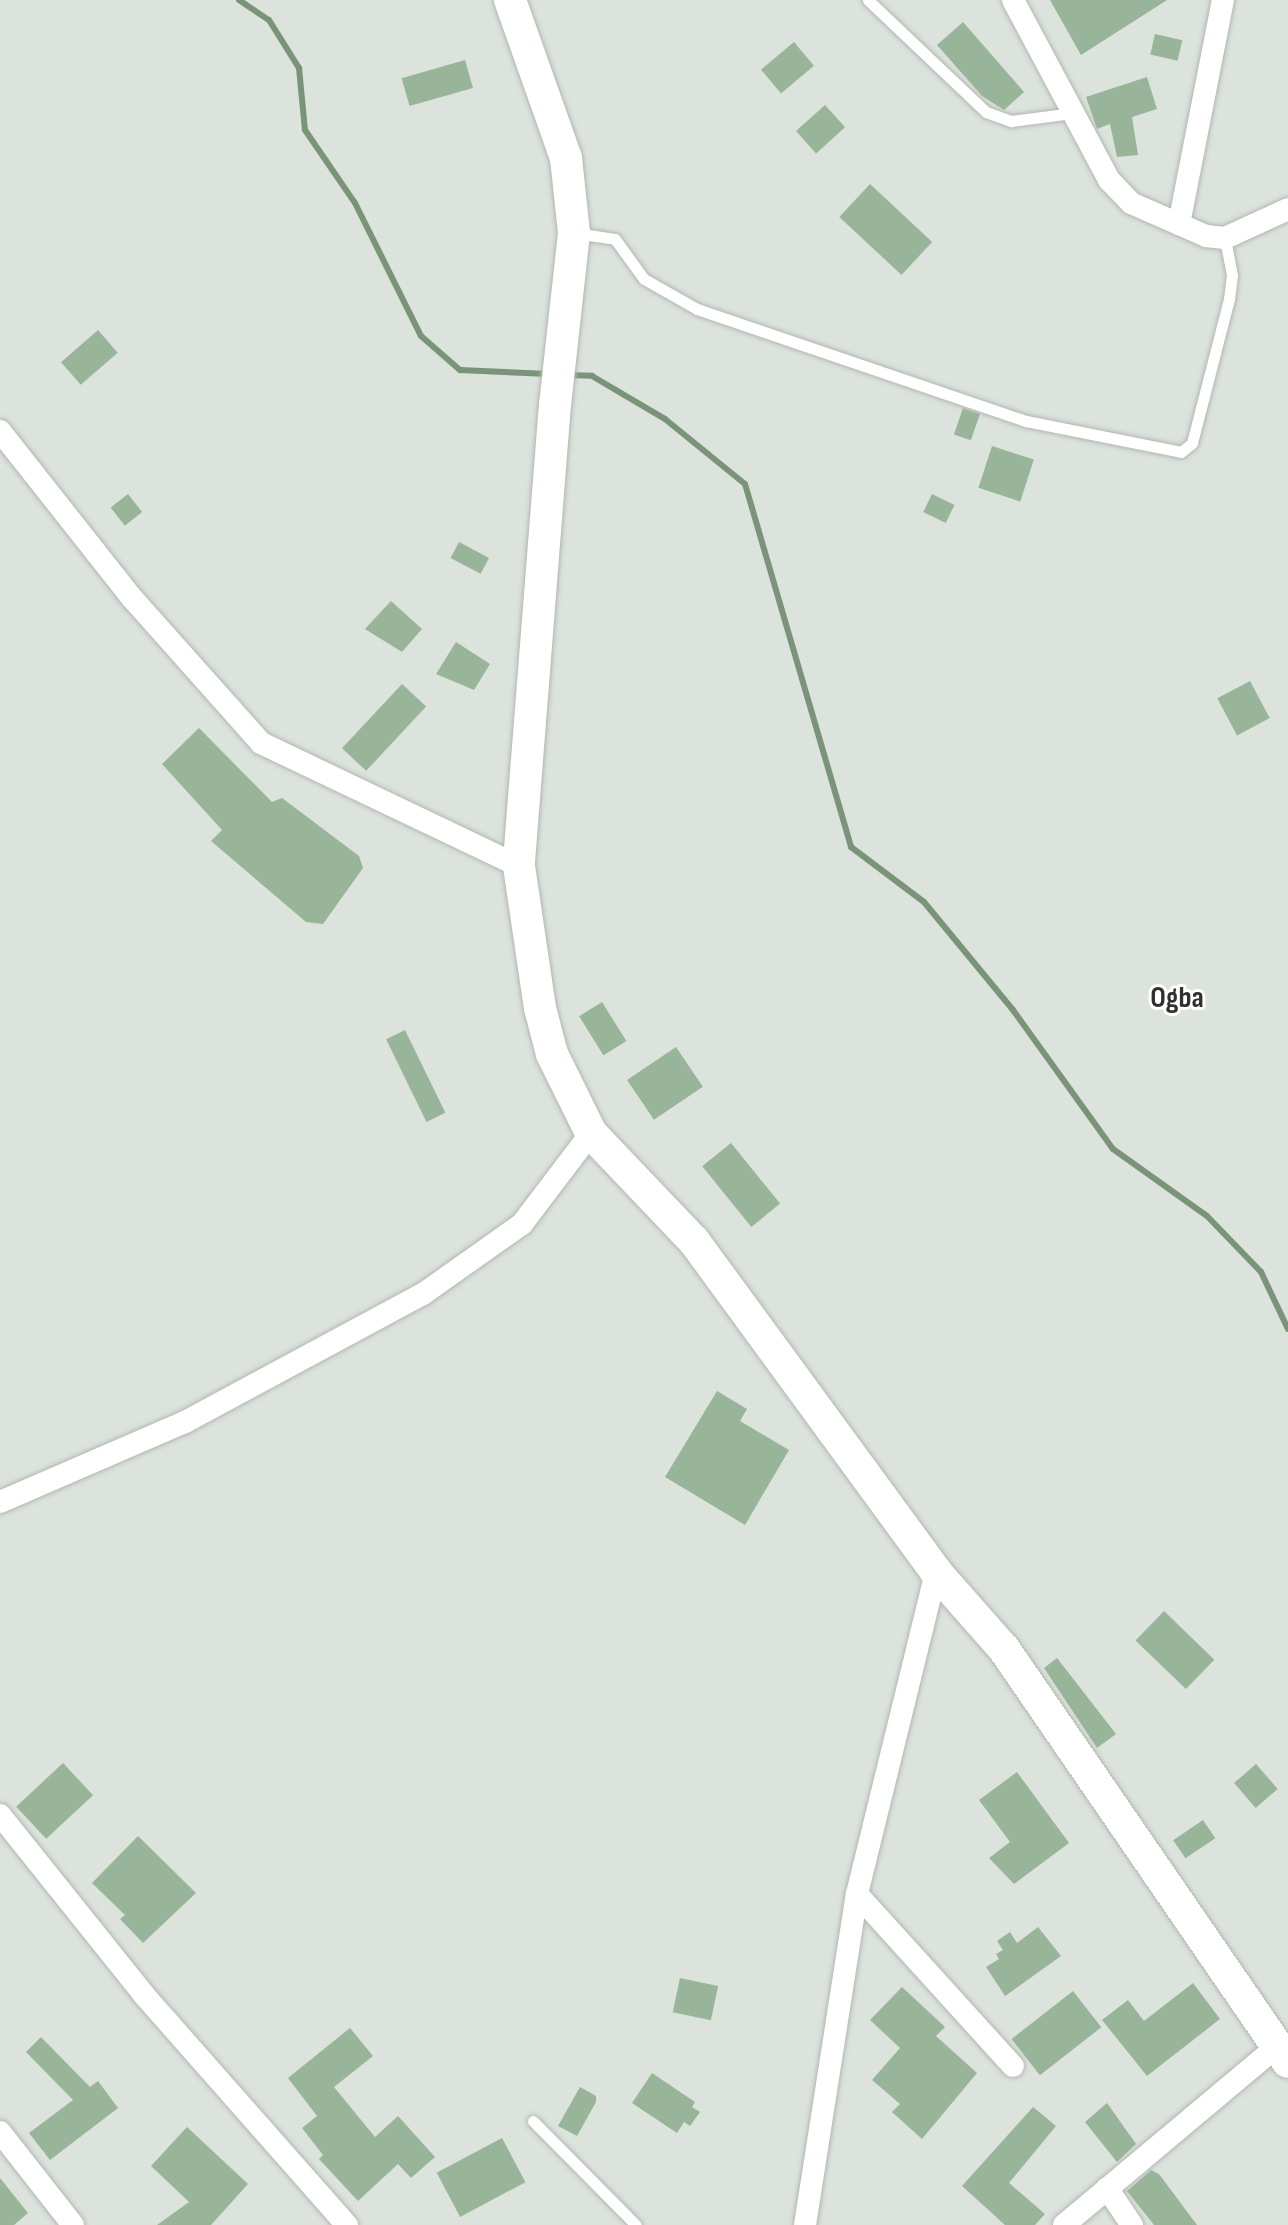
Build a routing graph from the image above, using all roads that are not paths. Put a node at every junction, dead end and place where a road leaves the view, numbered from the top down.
1 (510, 0) edge
2 (868, 0) edge
3 (1013, 0) edge
4 (1223, 0) edge
5 (1073, 113) junction
6 (1288, 209) edge
7 (1179, 224) junction
8 (574, 233) junction
9 (1225, 238) junction
10 (0, 432) edge
11 (519, 866) junction
12 (591, 1133) junction
13 (0, 1502) edge
14 (936, 1572) junction
15 (0, 1815) edge
16 (857, 1894) junction
17 (1282, 2054) edge
18 (1013, 2066) dead end
19 (533, 2121) dead end
20 (0, 2132) edge
21 (1107, 2188) junction
22 (73, 2225) edge
23 (347, 2225) edge
24 (636, 2225) edge
25 (805, 2225) edge
26 (1064, 2225) edge
27 (1132, 2225) edge

1 - 8 street
2 - 5 lane
3 - 5 street
4 - 7 street
5 - 7 street
6 - 9 street
7 - 9 street
8 - 9 lane
8 - 11 street
10 - 11 street
11 - 12 street
12 - 13 street
12 - 14 street
14 - 16 street
14 - 17 street
15 - 23 street
16 - 18 street
16 - 25 street
17 - 21 street
19 - 24 lane
20 - 22 street
21 - 26 street
21 - 27 street

